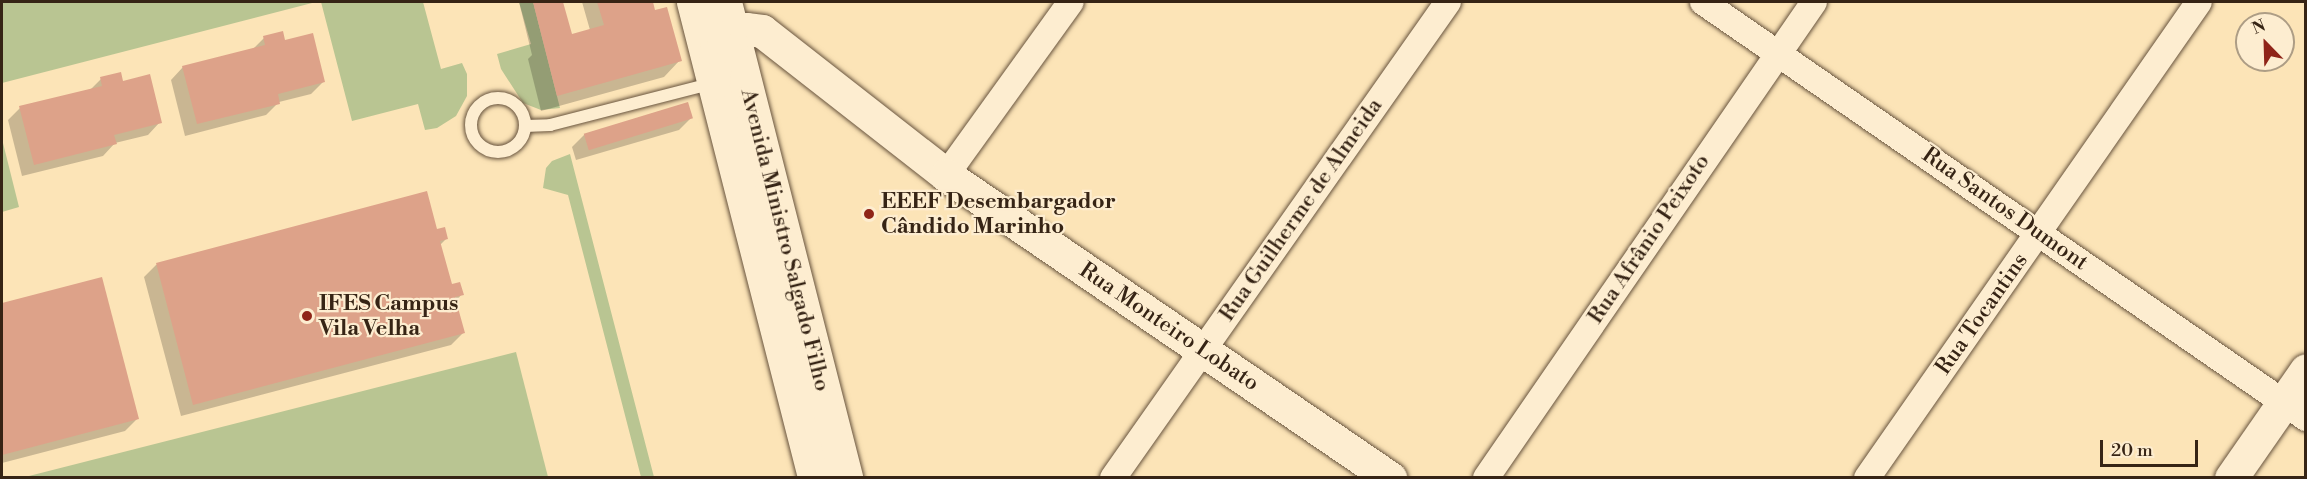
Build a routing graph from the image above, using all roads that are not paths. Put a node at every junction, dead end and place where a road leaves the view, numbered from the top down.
1 (693, 2) edge
2 (1071, 2) edge
3 (1448, 2) edge
4 (1703, 2) edge
5 (1814, 2) edge
6 (2199, 2) edge
7 (728, 17) edge
8 (1777, 53) junction
9 (713, 82) junction
10 (525, 126) junction
11 (946, 175) junction
12 (2039, 232) junction
13 (1202, 351) junction
14 (2306, 370) edge
15 (2295, 410) edge
16 (814, 477) edge
17 (846, 477) edge
18 (1113, 477) edge
19 (1390, 477) edge
20 (1486, 477) edge
21 (1867, 477) edge
22 (2231, 477) edge

1 - 9 main road, Avenida Ministro Salgado Filho
2 - 11 street
3 - 13 street, Rua Guilherme de Almeida
4 - 8 street, Rua Santos Dumont
5 - 8 street, Rua Afrânio Peixoto
6 - 12 street, Rua Tocantins
7 - 9 main road
7 - 11 main road, Rua Monteiro Lobato
7 - 17 main road, Avenida Ministro Salgado Filho
8 - 12 street, Rua Santos Dumont
8 - 20 street, Rua Afrânio Peixoto
9 - 10 lane
9 - 16 main road, Avenida Ministro Salgado Filho
10 - 10 lane
11 - 13 main road, Rua Monteiro Lobato
12 - 15 street, Rua Santos Dumont
12 - 21 street, Rua Tocantins
13 - 18 street, Rua Guilherme de Almeida
13 - 19 main road, Rua Monteiro Lobato
14 - 15 main road
15 - 22 main road

